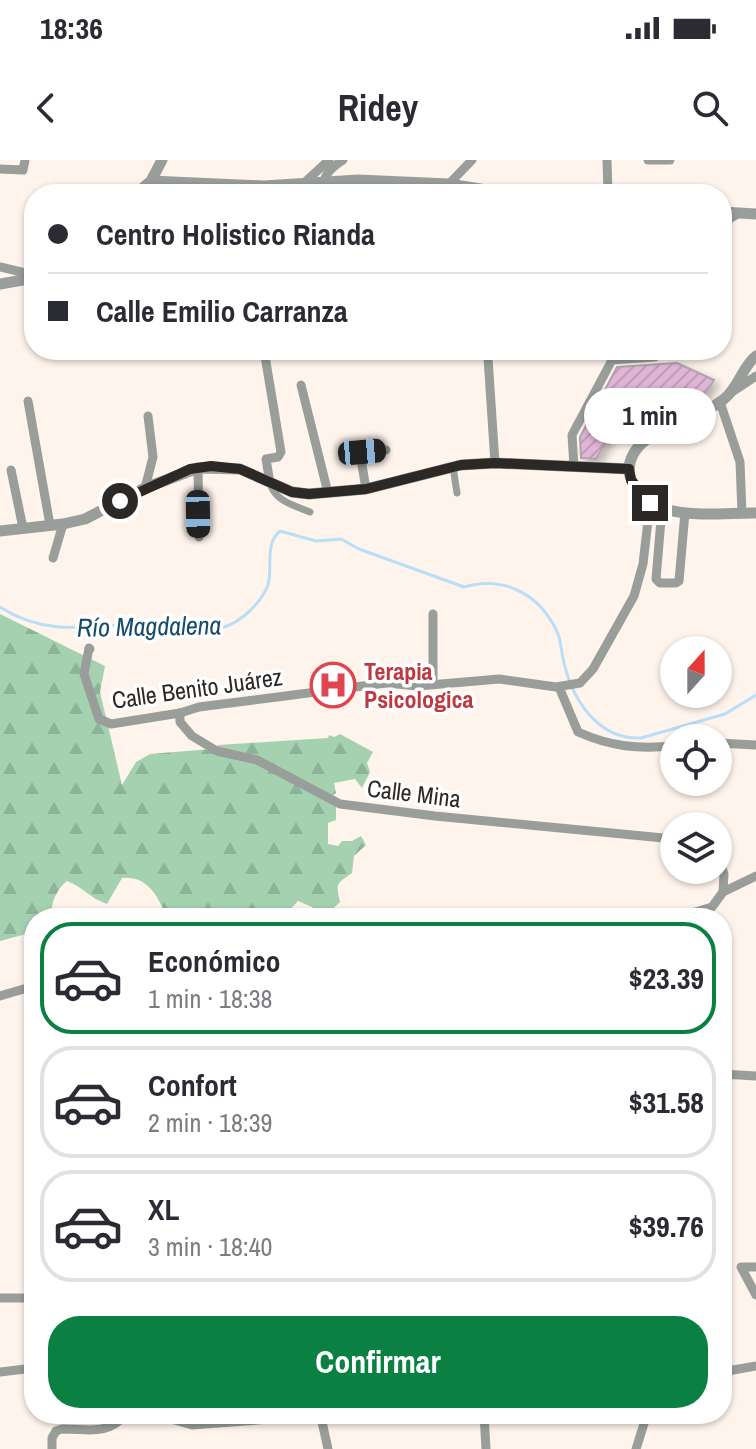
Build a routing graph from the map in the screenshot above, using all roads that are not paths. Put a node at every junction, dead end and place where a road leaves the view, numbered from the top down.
1 (25, 160) edge
2 (162, 160) edge
3 (329, 160) edge
4 (343, 160) edge
5 (472, 160) edge
6 (607, 160) edge
7 (648, 160) edge
8 (670, 160) edge
9 (0, 169) edge
10 (151, 181) junction
11 (378, 181) junction
12 (148, 184) edge
13 (189, 184) edge
14 (303, 184) edge
15 (324, 184) edge
16 (354, 184) edge
17 (378, 184) edge
18 (406, 184) edge
19 (455, 184) edge
20 (608, 184) edge
21 (732, 213) edge
22 (739, 213) junction
23 (756, 214) edge
24 (732, 217) edge
25 (0, 267) edge
26 (24, 273) edge
27 (24, 278) edge
28 (0, 284) edge
29 (756, 356) edge
30 (266, 360) edge
31 (488, 360) edge
32 (612, 360) edge
33 (756, 376) edge
34 (301, 385) dead end
35 (732, 392) junction
36 (28, 401) dead end
37 (720, 402) junction
38 (148, 416) dead end
39 (386, 450) dead end
40 (495, 463) junction
41 (453, 467) junction
42 (574, 467) junction
43 (198, 468) junction
44 (629, 469) junction
45 (11, 470) dead end
46 (270, 483) junction
47 (145, 488) junction
48 (366, 489) junction
49 (328, 493) junction
50 (457, 493) dead end
51 (656, 506) junction
52 (310, 512) dead end
53 (685, 512) junction
54 (742, 513) junction
55 (756, 513) edge
56 (56, 524) junction
57 (23, 528) junction
58 (0, 531) edge
59 (199, 537) dead end
60 (53, 558) dead end
61 (433, 614) dead end
62 (90, 649) dead end
63 (433, 684) junction
64 (560, 687) junction
65 (180, 713) junction
66 (732, 744) edge
67 (756, 745) edge
68 (660, 747) edge
69 (660, 838) edge
70 (756, 876) edge
71 (723, 884) edge
72 (723, 892) junction
73 (709, 908) edge
74 (24, 989) edge
75 (0, 996) edge
76 (732, 1075) edge
77 (756, 1076) edge
78 (756, 1267) edge
79 (756, 1295) edge
80 (0, 1298) edge
81 (24, 1298) edge
82 (756, 1366) edge
83 (24, 1369) edge
84 (732, 1370) edge
85 (0, 1372) edge
86 (117, 1424) edge
87 (323, 1424) edge
88 (485, 1424) edge
89 (644, 1424) edge
90 (52, 1449) edge
91 (328, 1449) edge
92 (486, 1449) edge
93 (636, 1449) edge

1 - 9 street
2 - 10 street
3 - 14 street
4 - 15 street
5 - 19 street
6 - 20 street
7 - 8 street
10 - 12 street
10 - 13 street
11 - 16 street
11 - 17 street
11 - 18 street
21 - 22 street
22 - 23 street
22 - 24 street
25 - 26 street
27 - 28 street
29 - 35 street
30 - 46 street
31 - 40 street
32 - 42 street
33 - 35 street
34 - 49 street
35 - 37 street
36 - 56 street
37 - 44 street
37 - 54 street
38 - 47 street
39 - 48 street
40 - 41 street
40 - 42 street
41 - 48 street
41 - 50 street
42 - 44 street
43 - 46 street
43 - 47 street
43 - 59 street
44 - 51 street
45 - 57 street
46 - 49 street
46 - 52 street
47 - 56 street
48 - 49 street
51 - 53 street
51 - 53 street
51 - 64 street, Calle Benito Juárez
53 - 54 street
54 - 55 street
56 - 57 street
56 - 60 street
57 - 58 street
61 - 63 street
62 - 65 street, Calle Benito Juárez
63 - 64 street, Calle Benito Juárez
63 - 65 street, Calle Benito Juárez
64 - 68 street
65 - 69 street, Calle Mina
66 - 67 street
70 - 72 street
71 - 72 street
72 - 73 street
74 - 75 street
76 - 77 street
78 - 79 street
80 - 81 street
82 - 84 street
83 - 85 street
86 - 90 street
87 - 91 street
88 - 92 street
89 - 93 street

